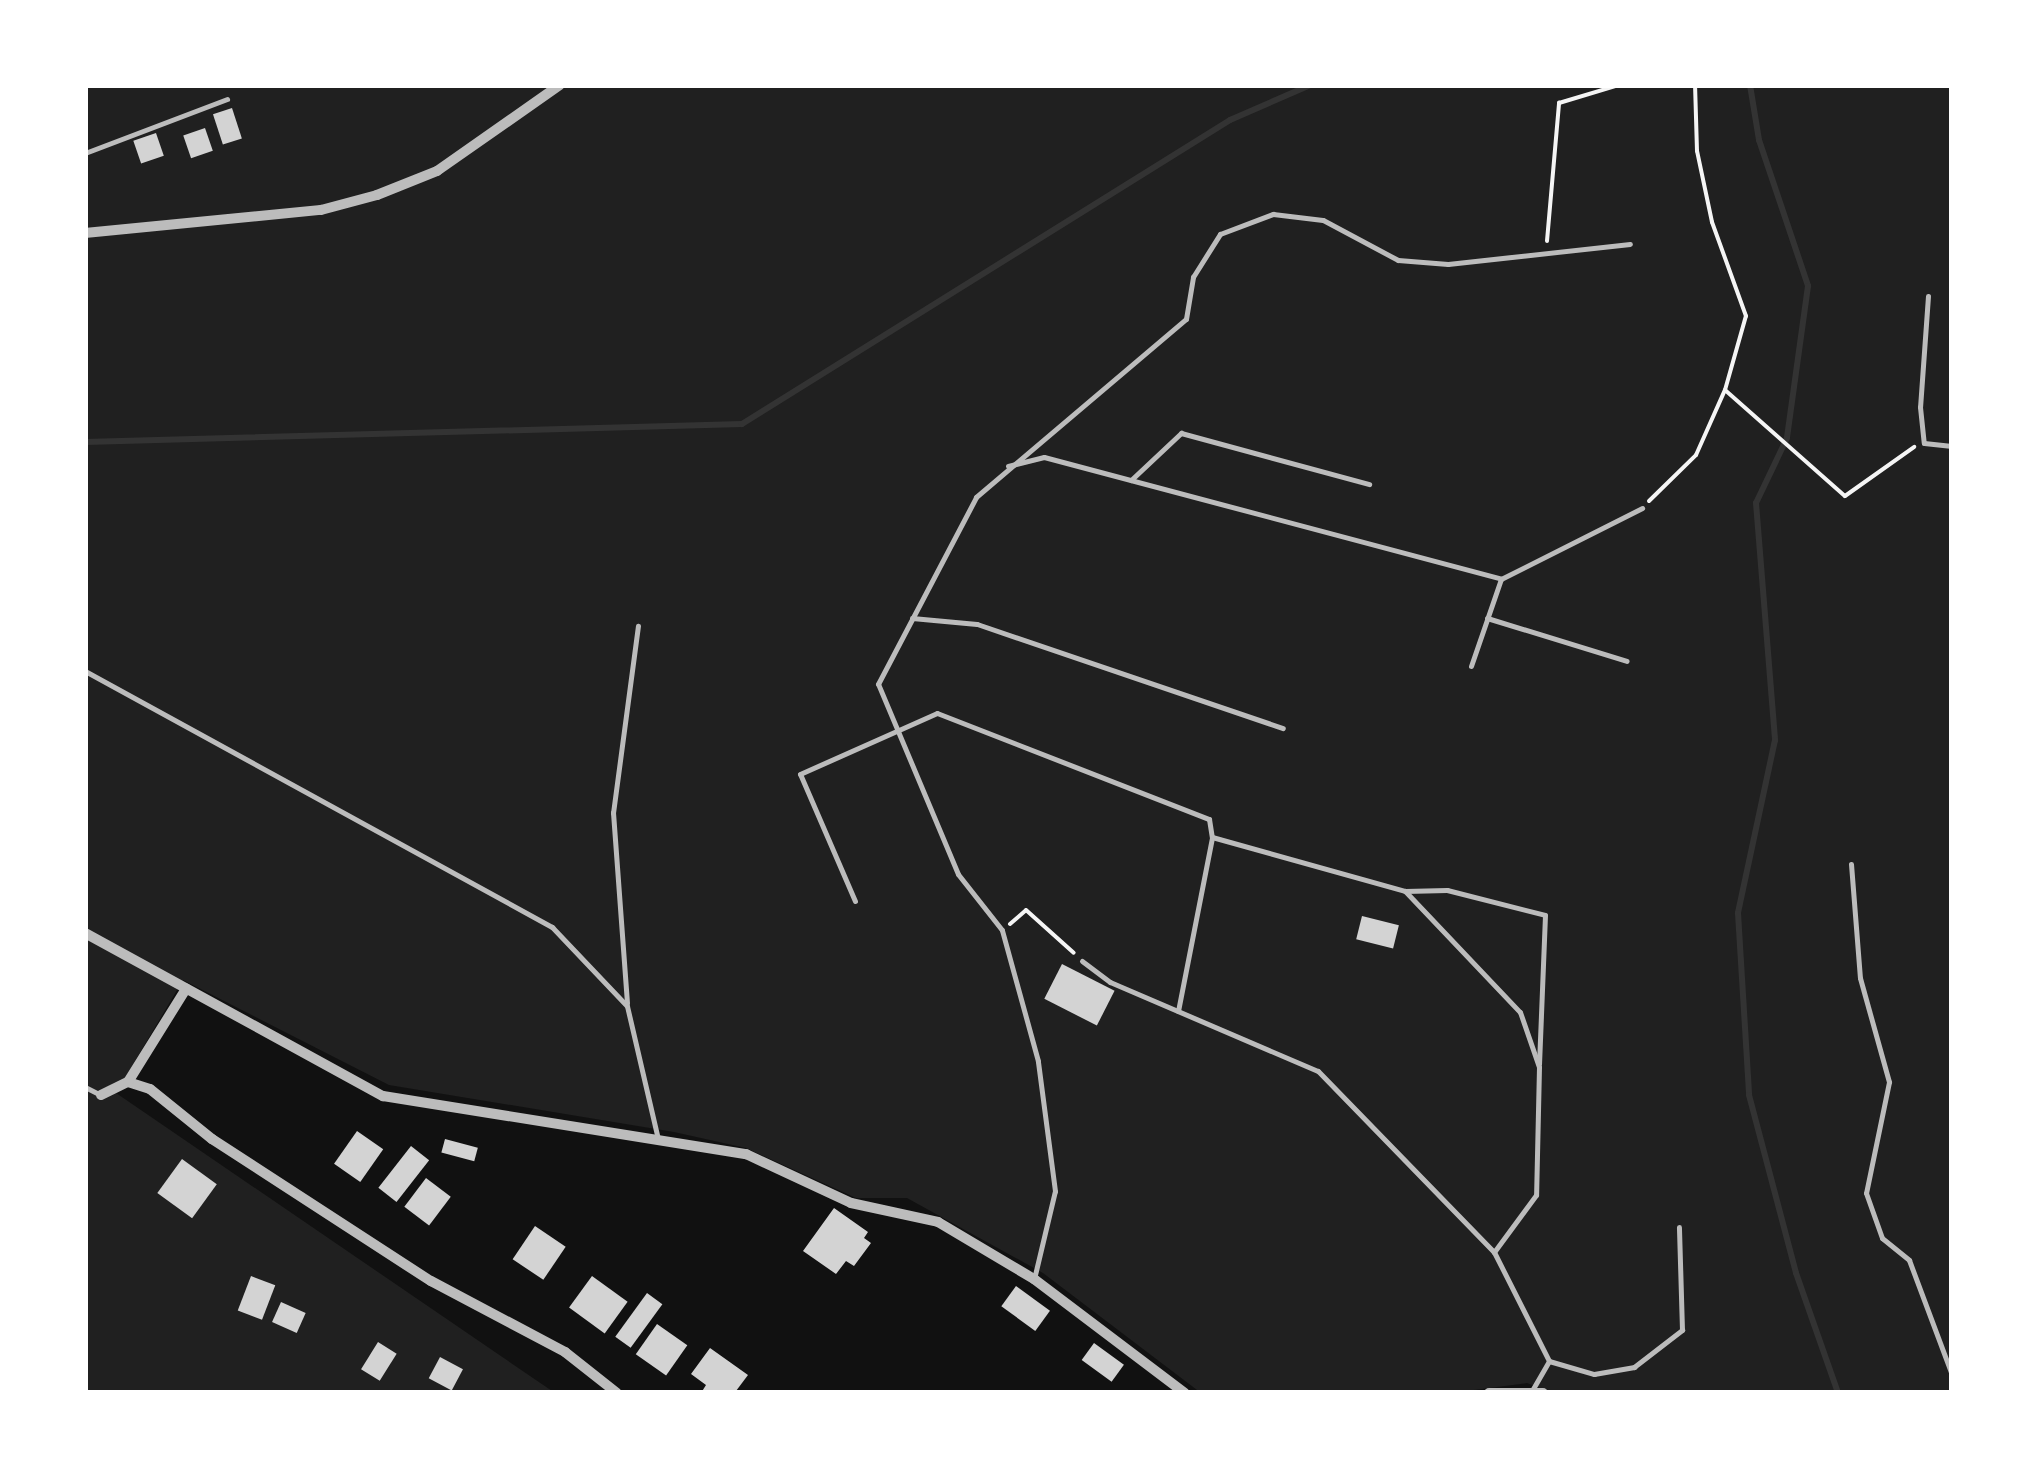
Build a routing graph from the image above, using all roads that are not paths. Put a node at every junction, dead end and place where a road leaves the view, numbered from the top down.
1 (560, 85) edge
2 (226, 99) dead end
3 (85, 153) edge
4 (85, 233) edge
5 (1630, 244) dead end
6 (1928, 296) dead end
7 (1952, 446) edge
8 (1005, 467) junction
9 (1131, 480) junction
10 (1370, 484) dead end
11 (1642, 508) road end
12 (1501, 580) junction
13 (912, 618) junction
14 (1487, 618) junction
15 (638, 626) dead end
16 (1627, 661) dead end
17 (1471, 666) dead end
18 (85, 671) edge
19 (1282, 728) dead end
20 (898, 732) junction
21 (1212, 837) junction
22 (1851, 864) dead end
23 (1405, 891) junction
24 (854, 900) dead end
25 (85, 933) edge
26 (1082, 960) road end
27 (186, 989) junction
28 (627, 1006) junction
29 (1178, 1011) junction
30 (1539, 1067) junction
31 (128, 1082) junction
32 (85, 1087) edge
33 (102, 1095) joint
34 (658, 1139) junction
35 (1679, 1227) dead end
36 (1494, 1252) junction
37 (1034, 1279) junction
38 (1550, 1360) junction
39 (1952, 1375) edge
40 (1538, 1391) edge
41 (617, 1393) edge
42 (1185, 1393) edge
43 (1489, 1393) edge

1 - 4 street
2 - 3 lane
5 - 8 lane
6 - 7 lane
8 - 9 lane
8 - 13 lane
9 - 10 lane
9 - 12 lane
11 - 12 lane
12 - 14 lane
13 - 19 lane
13 - 20 lane
14 - 16 lane
14 - 17 lane
15 - 28 lane
18 - 28 lane
20 - 21 lane
20 - 24 lane
20 - 37 lane
21 - 23 lane
21 - 29 lane
22 - 39 lane
23 - 30 lane
23 - 30 lane
25 - 27 street
26 - 29 lane
27 - 31 street
27 - 34 street
28 - 34 lane
29 - 36 lane
30 - 36 lane
31 - 33 street
31 - 41 street
32 - 33 lane
34 - 37 street
35 - 38 lane
36 - 38 lane
37 - 42 street
38 - 40 lane
40 - 43 street

